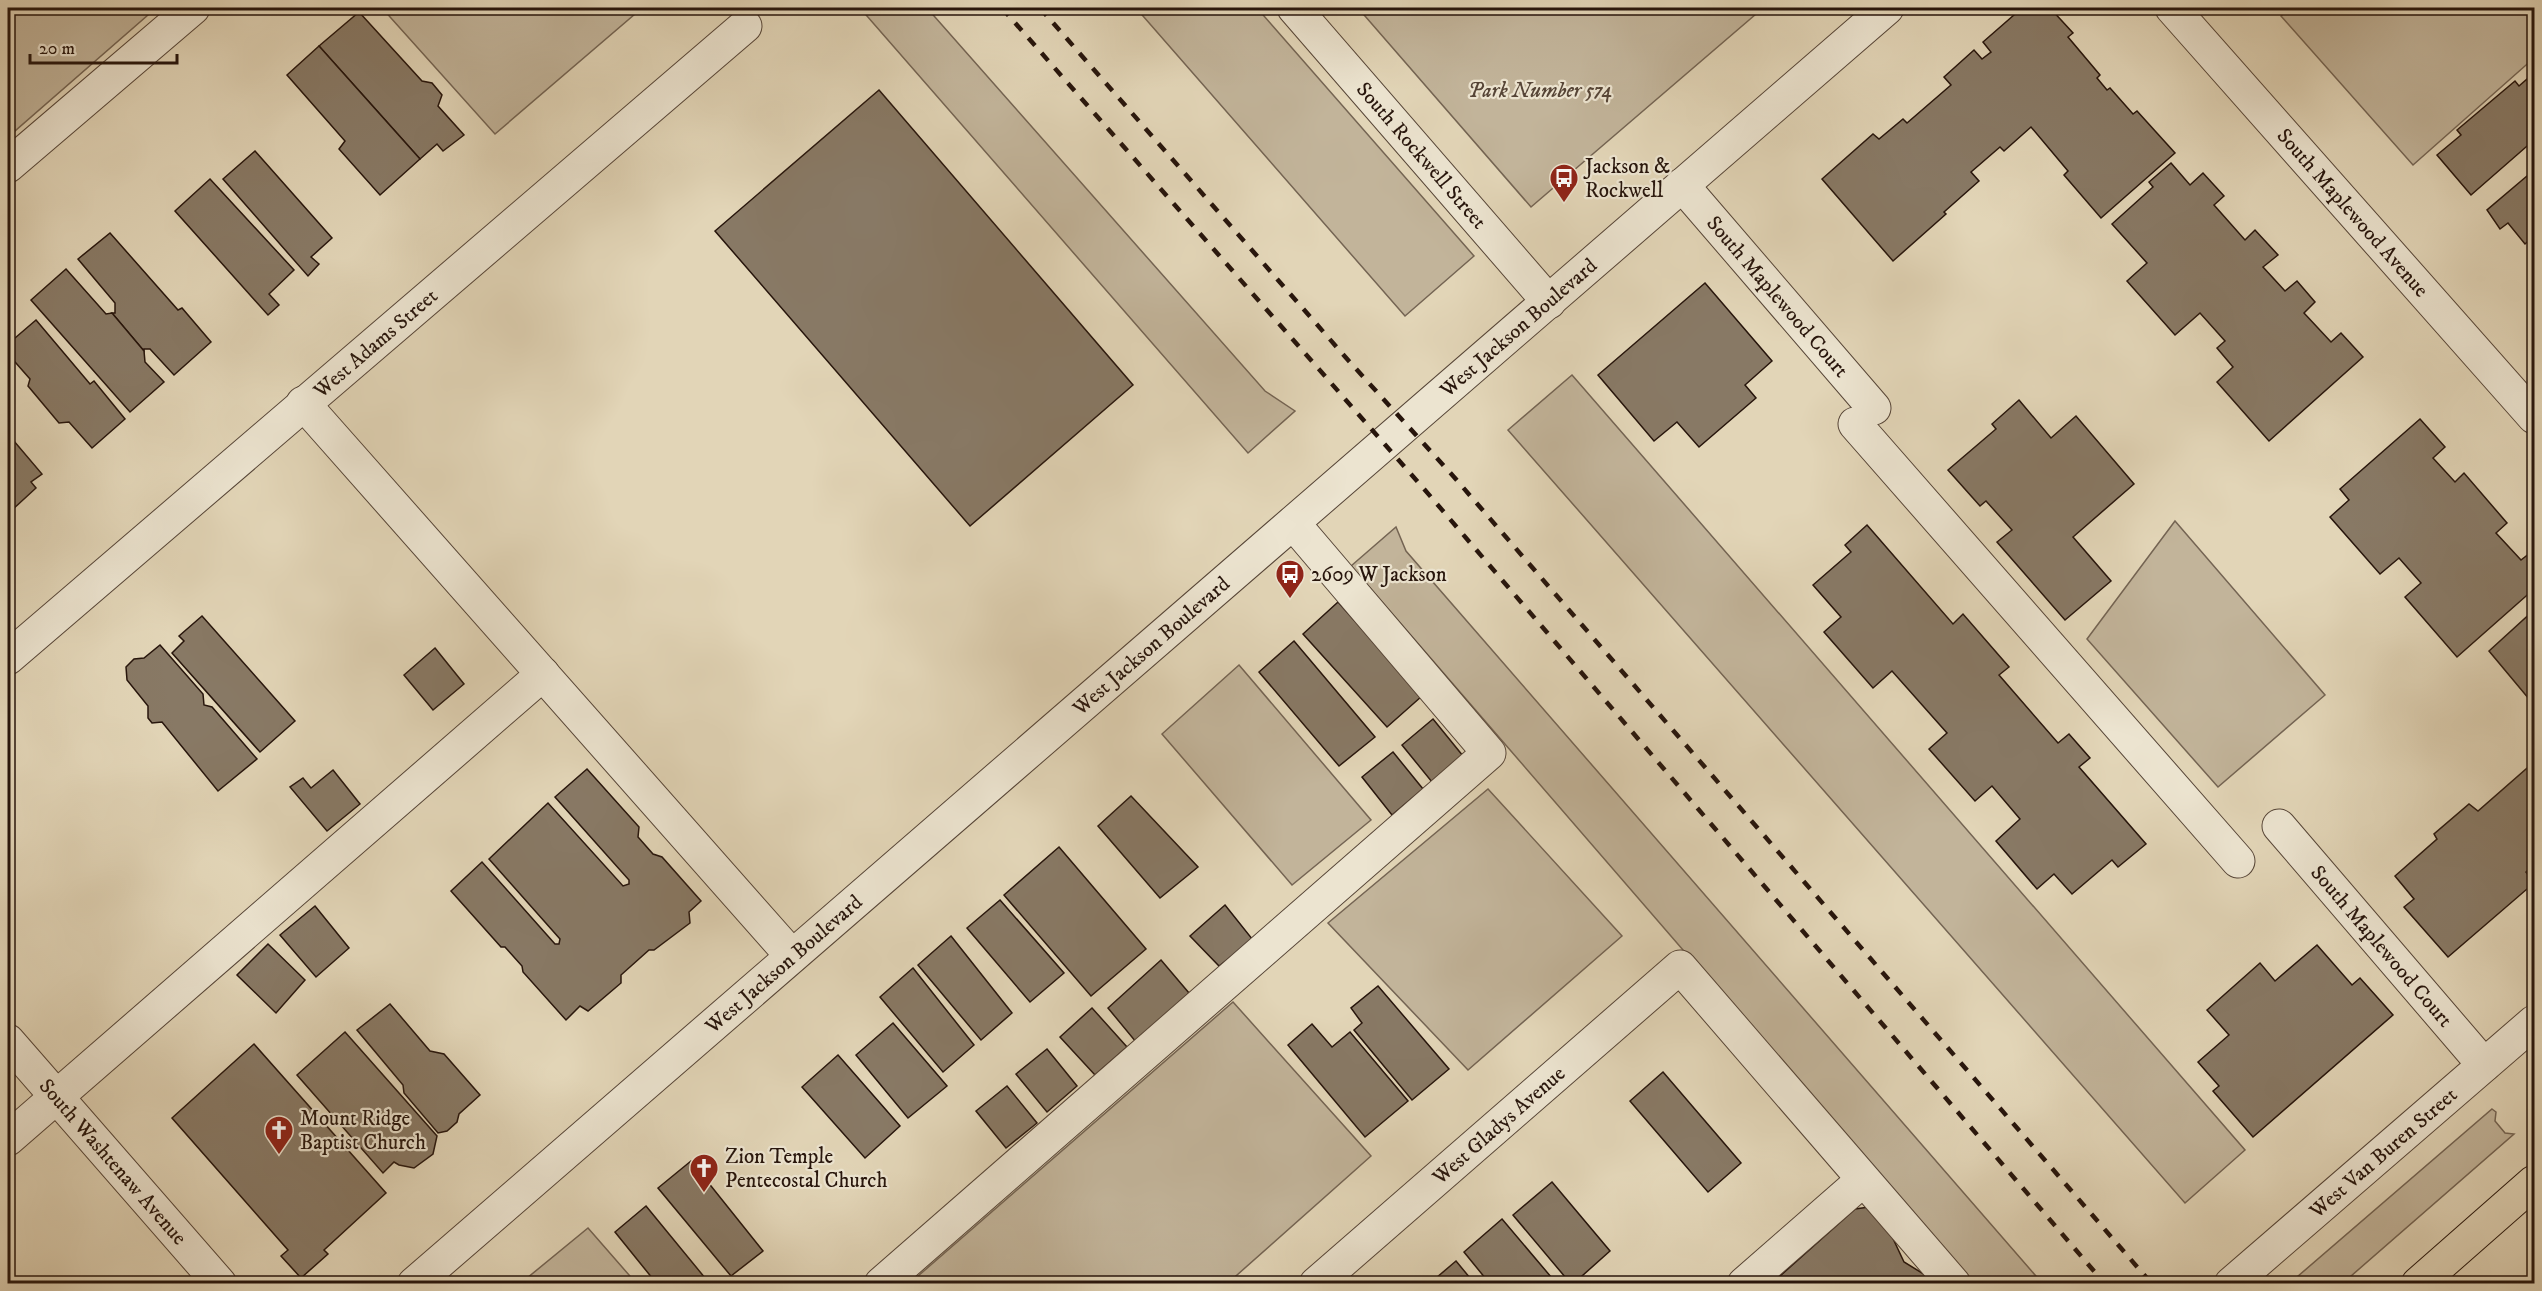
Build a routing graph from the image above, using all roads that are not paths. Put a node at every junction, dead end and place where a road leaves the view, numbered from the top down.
1 (193, 8) edge
2 (1294, 8) edge
3 (1887, 8) edge
4 (2172, 8) edge
5 (745, 26) dead end
6 (8, 166) edge
7 (1682, 185) junction
8 (1550, 302) junction
9 (303, 403) junction
10 (2535, 417) edge
11 (1293, 523) junction
12 (8, 658) edge
13 (543, 674) junction
14 (2279, 826) dead end
15 (2238, 861) dead end
16 (792, 957) junction
17 (2535, 1022) edge
18 (8, 1041) edge
19 (2484, 1065) junction
20 (57, 1097) junction
21 (8, 1139) edge
22 (1863, 1180) junction
23 (2535, 1182) edge
24 (220, 1284) edge
25 (414, 1284) edge
26 (881, 1284) edge
27 (1316, 1284) edge
28 (1743, 1284) edge
29 (1954, 1284) edge
30 (2231, 1284) edge
31 (2418, 1284) edge

1 - 6 street
2 - 8 street, South Rockwell Street
3 - 7 street, West Jackson Boulevard
4 - 10 street, South Maplewood Avenue
5 - 9 street, West Adams Street
7 - 8 street, West Jackson Boulevard
7 - 15 street, South Maplewood Court
8 - 11 street, West Jackson Boulevard
9 - 12 street, West Adams Street
9 - 13 street
11 - 16 street, West Jackson Boulevard
11 - 26 street
13 - 16 street
13 - 20 street
14 - 19 street, South Maplewood Court
16 - 25 street, West Jackson Boulevard
17 - 19 street, West Van Buren Street
18 - 20 street, South Washtenaw Avenue
19 - 30 street, West Van Buren Street
20 - 21 street
20 - 24 street, South Washtenaw Avenue
22 - 27 street, West Gladys Avenue
22 - 28 street
22 - 29 street
23 - 31 highway

